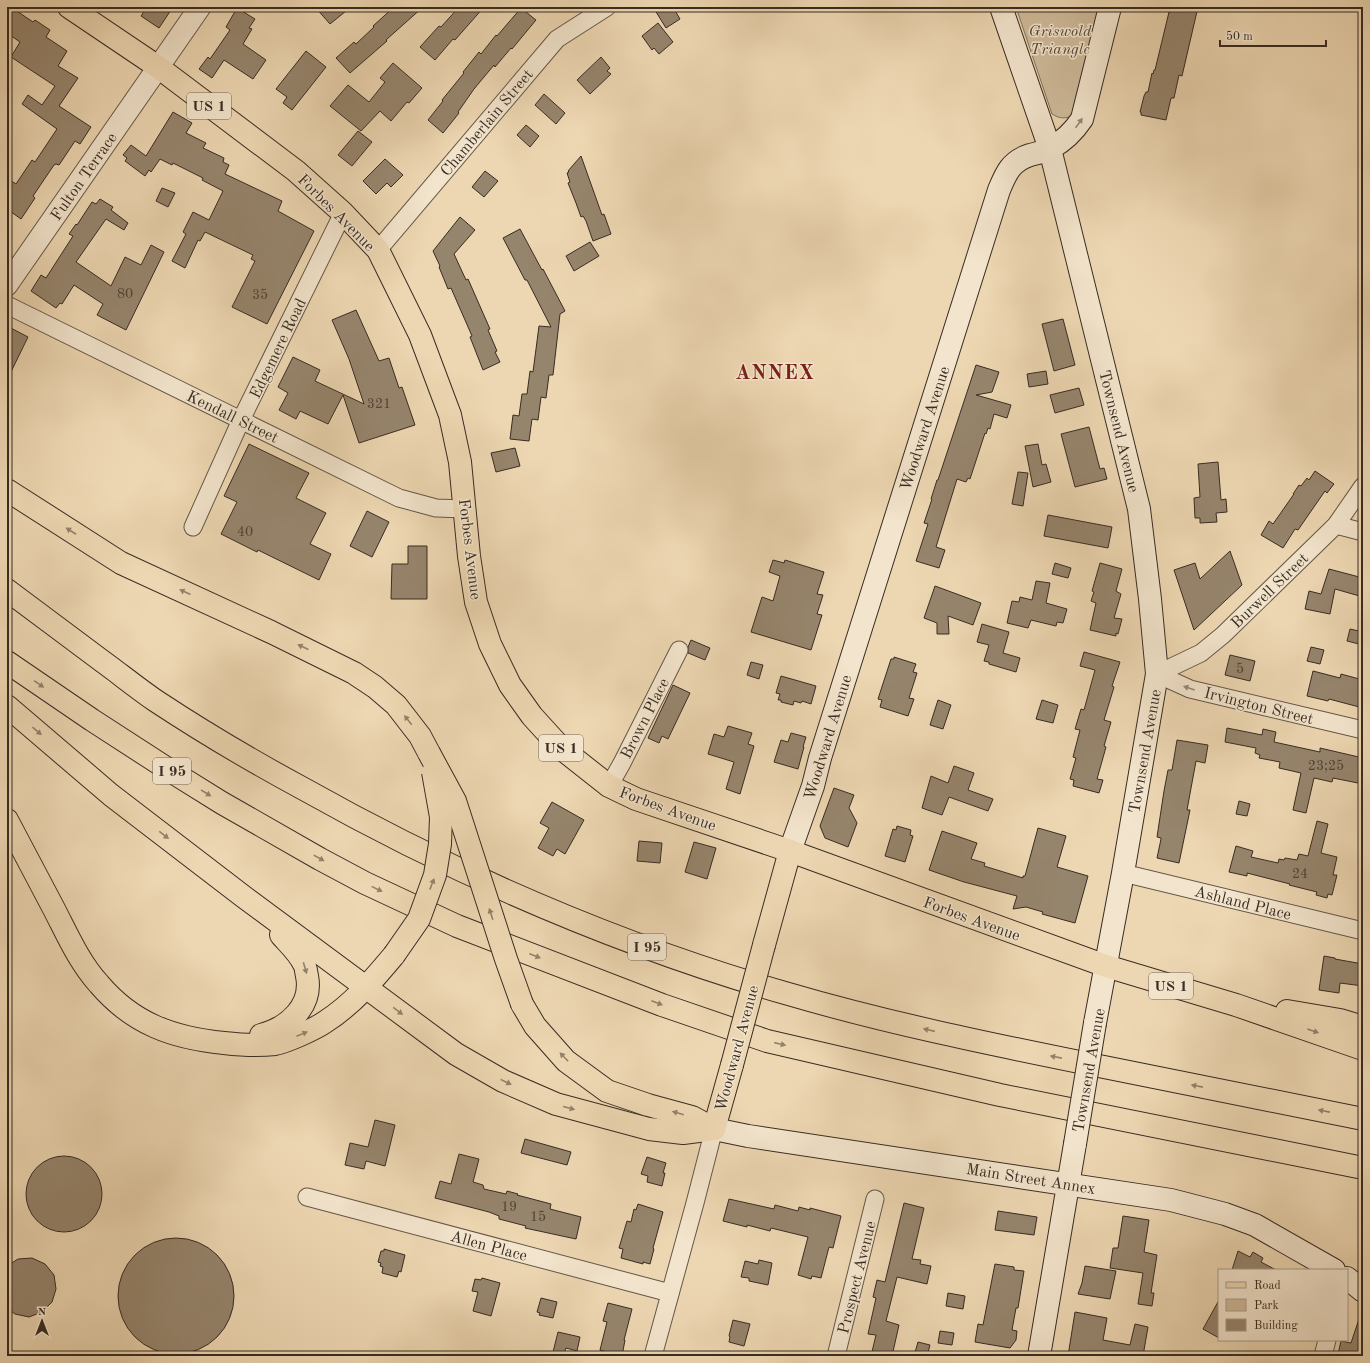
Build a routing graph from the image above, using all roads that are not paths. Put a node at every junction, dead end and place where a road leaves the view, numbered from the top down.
1 (69, 7) edge
2 (200, 7) edge
3 (607, 7) edge
4 (1001, 7) edge
5 (1110, 7) edge
6 (158, 67) junction
7 (1050, 149) junction
8 (343, 213) junction
9 (378, 250) junction
10 (7, 285) edge
11 (7, 305) edge
12 (241, 420) junction
13 (1363, 486) edge
14 (7, 490) edge
15 (465, 509) junction
16 (1336, 525) junction
17 (193, 527) dead end
18 (1363, 532) edge
19 (7, 590) edge
20 (679, 650) dead end
21 (7, 662) edge
22 (1157, 674) junction
23 (7, 706) edge
24 (1363, 730) edge
25 (429, 753) junction
26 (609, 786) junction
27 (7, 820) edge
28 (790, 851) junction
29 (1123, 873) junction
30 (244, 897) junction
31 (1363, 931) edge
32 (1106, 966) junction
33 (366, 987) junction
34 (1236, 1005) junction
35 (1363, 1027) edge
36 (1334, 1039) junction
37 (209, 1042) junction
38 (1363, 1049) edge
39 (1363, 1065) edge
40 (1363, 1119) edge
41 (714, 1129) junction
42 (1363, 1168) edge
43 (1068, 1184) junction
44 (308, 1198) dead end
45 (875, 1199) dead end
46 (1332, 1269) edge
47 (1348, 1279) edge
48 (1363, 1291) edge
49 (670, 1293) junction
50 (1327, 1341) edge
51 (653, 1356) edge
52 (836, 1356) edge
53 (1039, 1356) edge
54 (1323, 1356) edge

1 - 6 main road, Forbes Avenue / US 1
2 - 6 street, Fulton Terrace
3 - 9 street, Chamberlain Street
4 - 7 main road, Townsend Avenue
7 -> 5 main road
6 - 8 main road, Forbes Avenue / US 1
6 - 10 street, Fulton Terrace
7 - 22 main road, Townsend Avenue
7 - 28 main road, Woodward Avenue
8 - 9 main road, Forbes Avenue / US 1
8 - 12 street, Edgemere Road
9 - 15 main road, Forbes Avenue / US 1
11 - 12 street, Kendall Street
12 - 15 street, Kendall Street
12 - 17 street, Edgemere Road
13 - 16 street, Burwell Street
25 -> 14 main road
15 - 26 main road, Forbes Avenue / US 1
16 - 18 street
16 - 22 street, Burwell Street
40 -> 19 main road, I 95
20 - 26 street, Brown Place
21 -> 42 main road, I 95
24 -> 22 street, Irvington Street
22 - 29 main road, Townsend Avenue
23 -> 30 main road
33 -> 25 main road, bridge
41 -> 25 main road, bridge
26 - 28 main road, Forbes Avenue / US 1
27 - 37 main road
28 - 32 main road, Forbes Avenue / US 1
28 - 41 main road, Woodward Avenue, bridge
29 - 31 street, Ashland Place
29 - 32 main road, Townsend Avenue
30 - 33 main road
30 -> 37 main road
32 - 34 main road, Forbes Avenue / US 1
32 - 43 main road, Townsend Avenue, bridge
37 -> 33 main road
33 -> 41 main road
34 - 35 main road, Forbes Avenue / US 1
34 -> 36 main road, Forbes Avenue / US 1
36 - 38 main road, Forbes Avenue
36 - 39 main road, US 1
41 - 43 main road, Main Street Annex
41 - 49 street, Woodward Avenue
43 - 46 main road, Main Street Annex
43 - 53 main road, Townsend Avenue
44 - 49 street, Allen Place
45 - 52 street, Prospect Avenue
47 - 48 main road
49 - 51 street, Woodward Avenue
50 - 54 street

